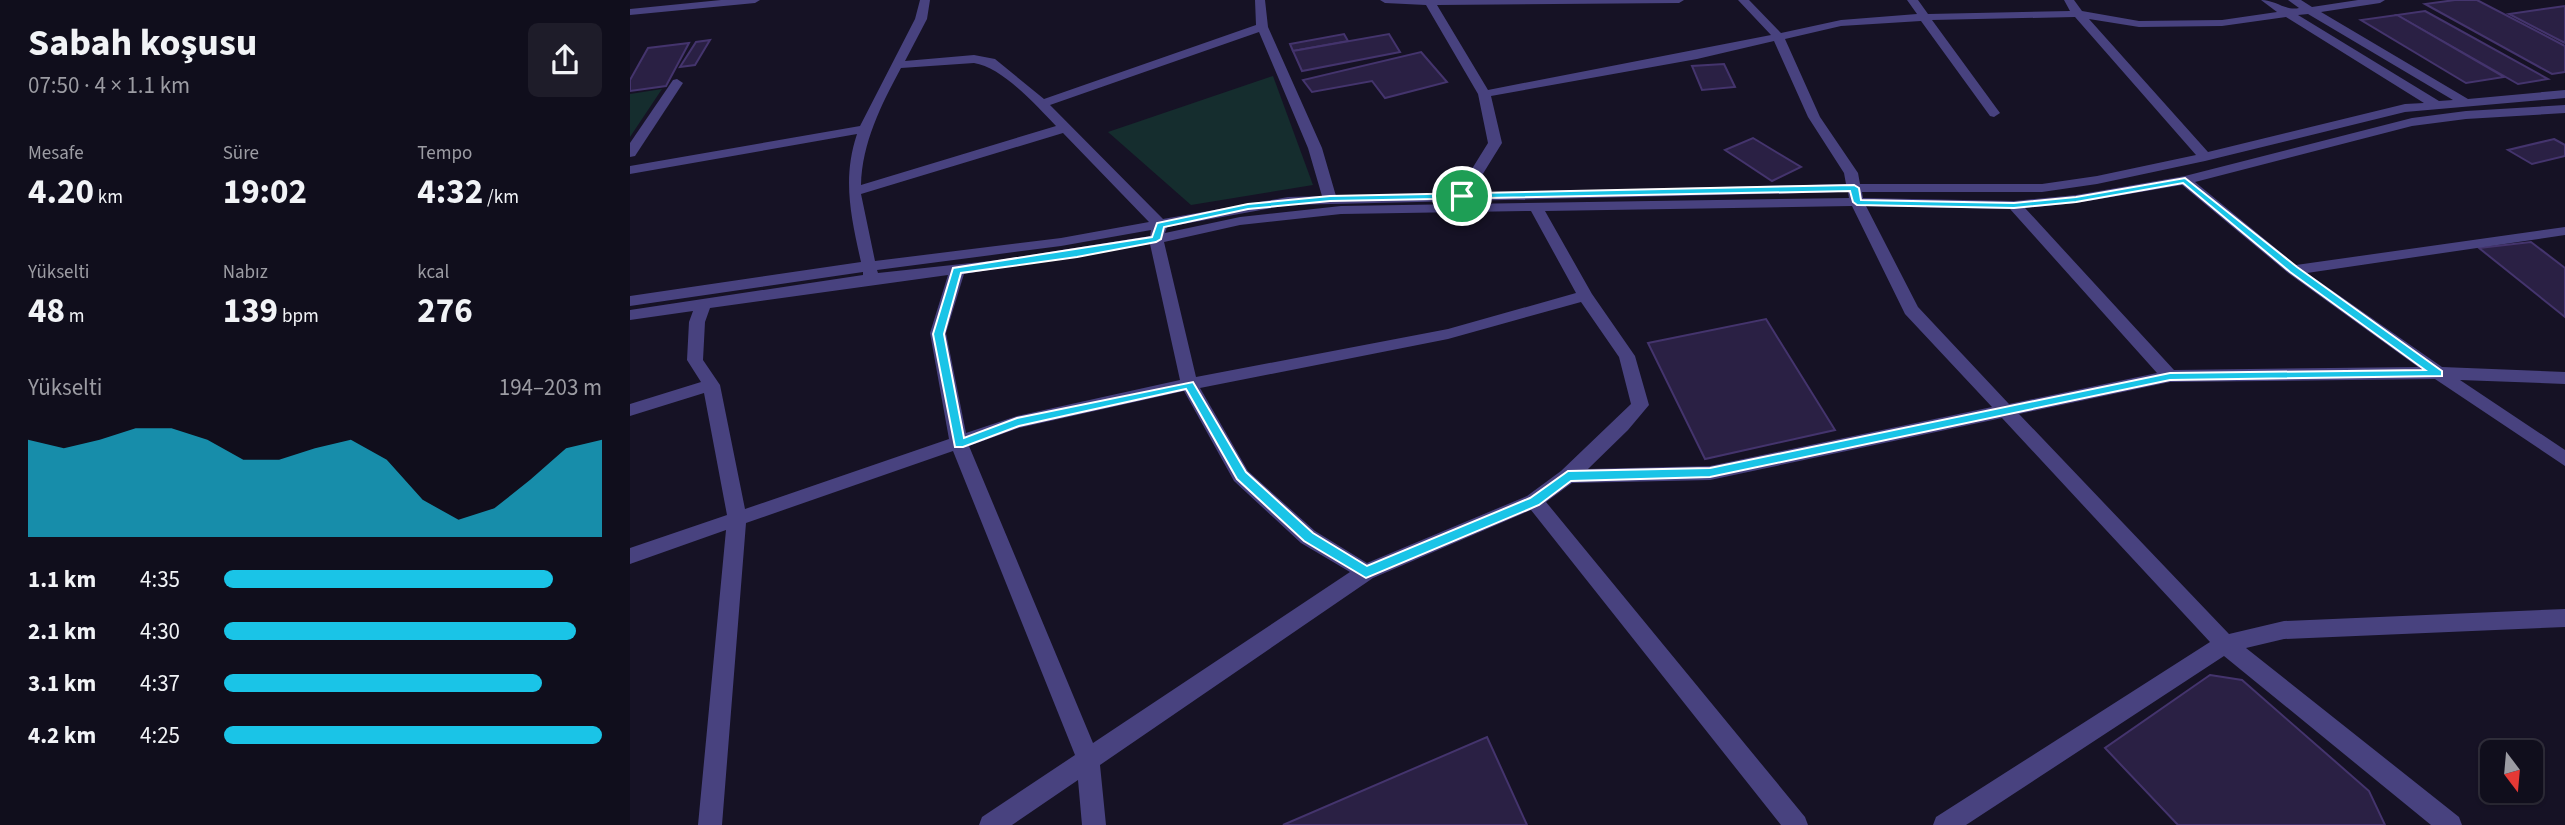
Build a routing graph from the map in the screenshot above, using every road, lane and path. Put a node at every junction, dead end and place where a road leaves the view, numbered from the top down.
1 (755, 0) edge
2 (925, 0) edge
3 (1260, 0) edge
4 (1385, 0) edge
5 (1679, 0) edge
6 (1743, 0) edge
7 (1912, 0) edge
8 (2069, 0) edge
9 (2266, 0) edge
10 (2293, 0) edge
11 (2379, 0) edge
12 (1430, 2) junction
13 (2310, 10) junction
14 (630, 12) edge
15 (2288, 13) junction
16 (2078, 14) junction
17 (1927, 19) junction
18 (1262, 27) junction
19 (1777, 35) junction
20 (899, 65) junction
21 (677, 83) dead end
22 (1484, 94) junction
23 (2565, 94) edge
24 (2463, 101) junction
25 (1042, 104) junction
26 (2435, 104) junction
27 (2565, 109) edge
28 (1994, 113) dead end
29 (1064, 128) junction
30 (865, 129) junction
31 (630, 153) edge
32 (2205, 157) junction
33 (630, 170) edge
34 (2185, 180) junction
35 (854, 192) junction
36 (1856, 195) junction
37 (1462, 196) junction
38 (1330, 198) junction
39 (2014, 205) junction
40 (1536, 208) junction
41 (2565, 231) edge
42 (1158, 232) junction
43 (957, 270) junction
44 (2294, 270) junction
45 (870, 272) junction
46 (1586, 296) junction
47 (630, 301) edge
48 (704, 304) junction
49 (630, 315) edge
50 (2438, 373) junction
51 (2170, 376) junction
52 (2565, 378) edge
53 (1189, 384) junction
54 (711, 385) junction
55 (630, 410) edge
56 (2003, 410) junction
57 (959, 444) junction
58 (2565, 459) edge
59 (1568, 476) junction
60 (1534, 501) junction
61 (737, 520) junction
62 (630, 556) edge
63 (1366, 572) junction
64 (2565, 618) edge
65 (2225, 644) junction
66 (1088, 760) junction
67 (710, 825) edge
68 (991, 825) edge
69 (1094, 825) edge
70 (1796, 825) edge
71 (1945, 825) edge
72 (2450, 825) edge

1 - 14 street
2 - 20 street
3 - 18 street
4 - 12 street
5 - 12 street
6 - 19 street
7 - 17 street
8 - 16 street
9 - 15 street
10 - 13 street
11 - 13 street
12 - 22 street
13 - 15 street
13 - 24 street
15 - 16 street
15 - 26 street
16 - 17 street
16 - 32 street
17 - 19 street
17 - 28 street
18 - 25 street
18 - 38 street
19 - 22 street
19 - 36 street
20 - 25 street
20 - 30 street
21 - 31 street
22 - 37 street
23 - 24 street
24 - 26 street
25 - 29 street
26 - 32 street
27 - 34 street
29 - 35 street
29 - 42 street
30 - 33 street
30 - 35 street
32 - 36 street
34 - 39 street
34 - 44 street
35 - 45 street
36 - 37 street
36 - 39 street
36 - 40 street
36 - 56 street
37 - 38 street
38 - 42 street
39 - 51 street
40 - 42 street
40 - 46 street
41 - 44 street
42 - 43 street
42 - 45 street
42 - 53 street
43 - 45 street
43 - 57 street
44 - 50 street
45 - 47 street
45 - 48 street
46 - 53 street
46 - 59 street
48 - 49 street
48 - 54 street
50 - 51 street
50 - 52 street
50 - 58 street
51 - 56 street
53 - 57 street
53 - 63 street
54 - 55 street
54 - 61 street
56 - 59 street
56 - 65 street
57 - 61 street
57 - 66 street
59 - 60 street
60 - 63 street
60 - 70 street
61 - 62 street
61 - 67 street
63 - 66 street
64 - 65 street
65 - 71 street
65 - 72 street
66 - 68 street
66 - 69 street

